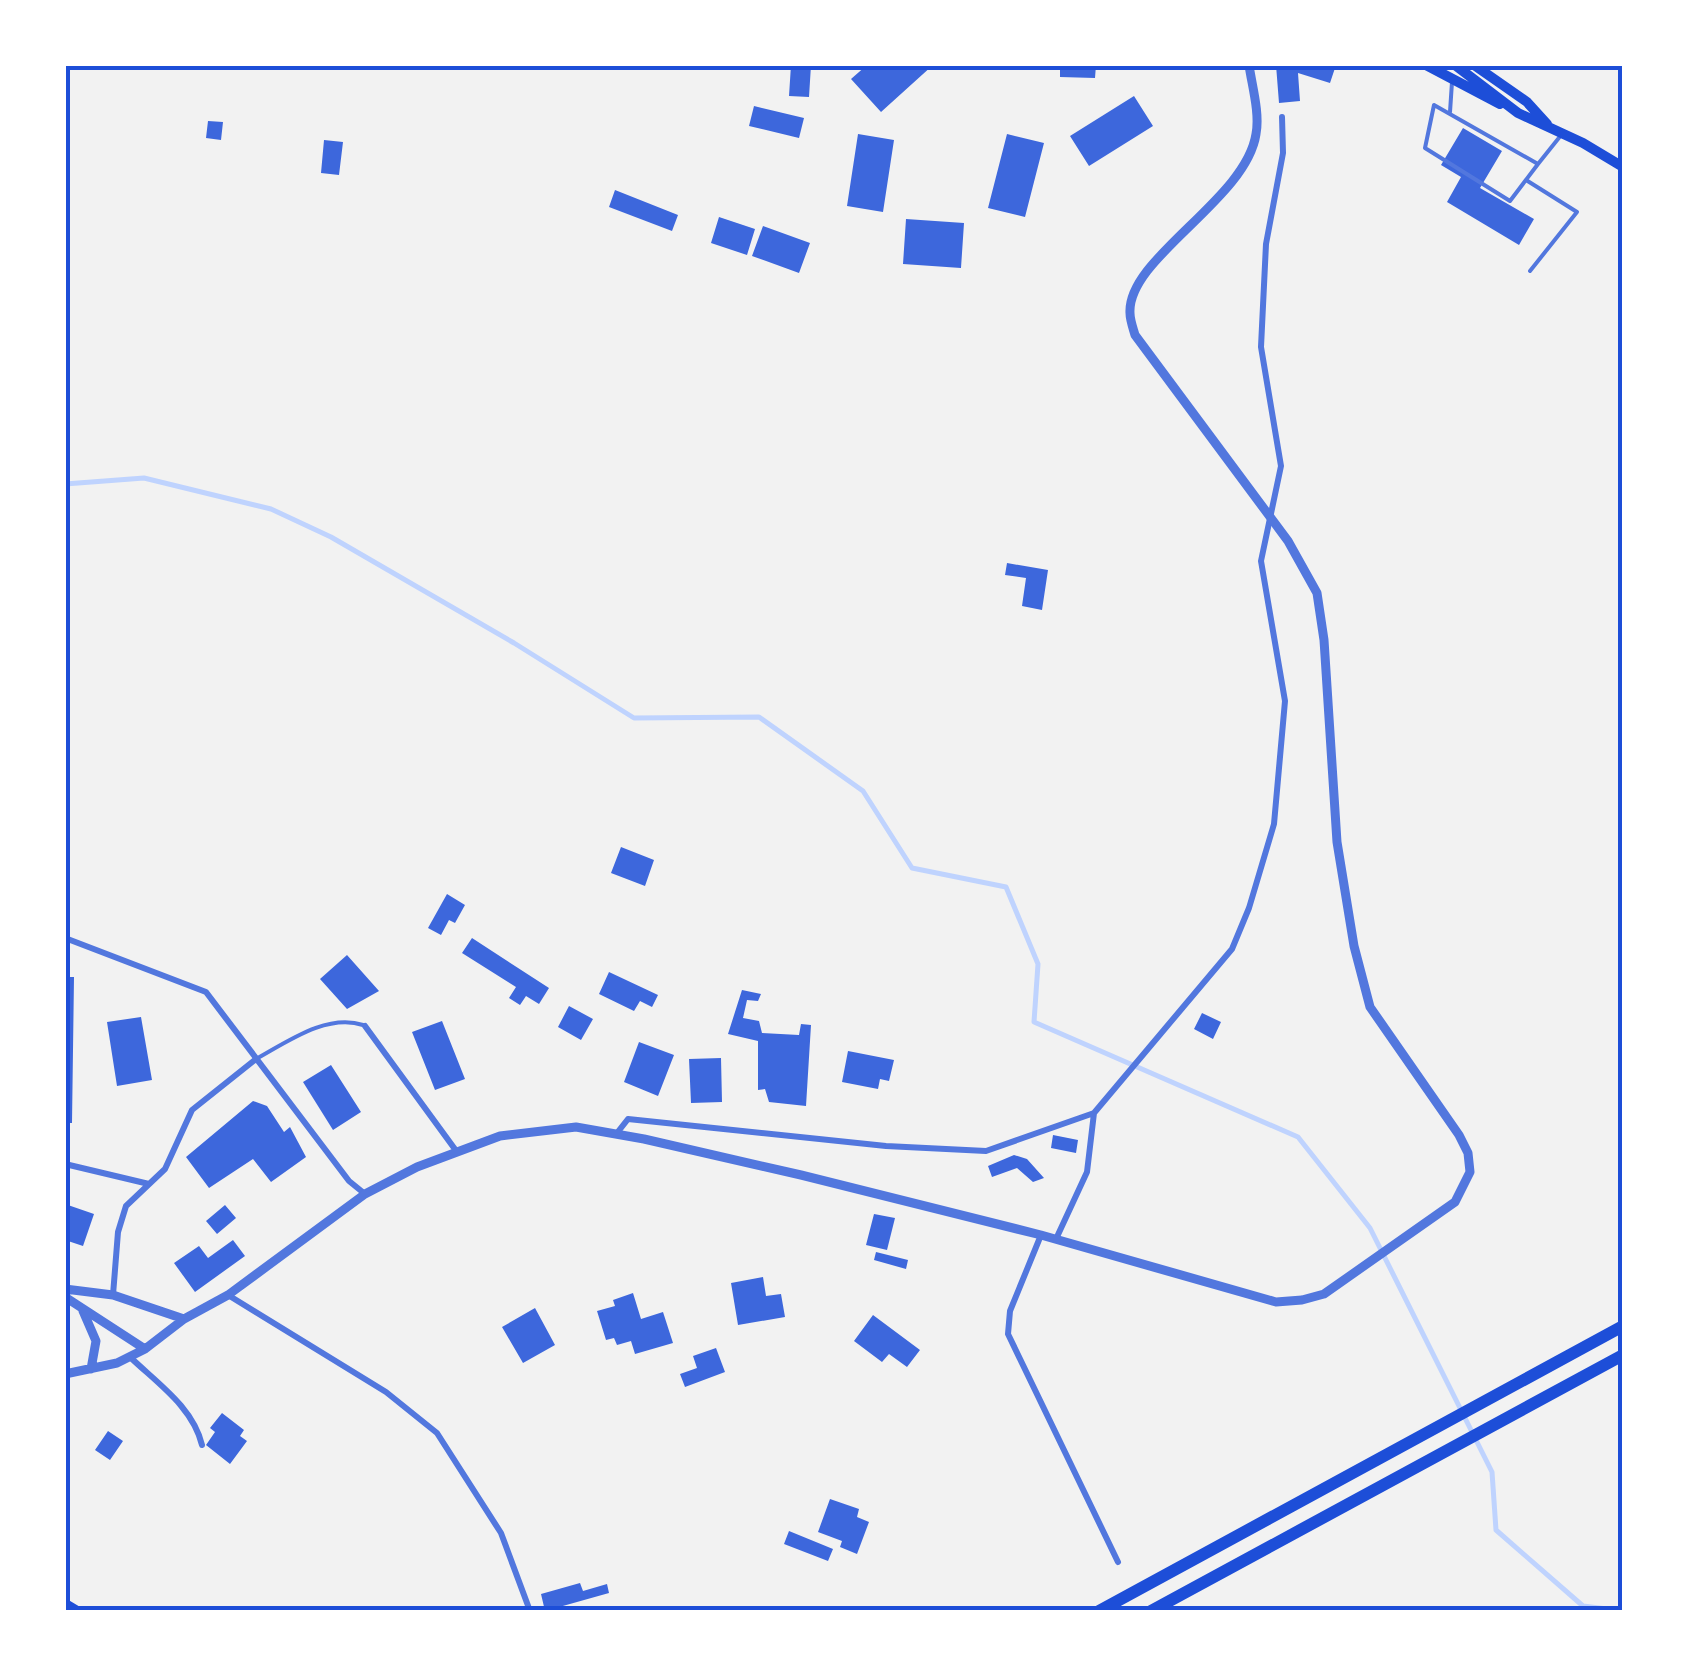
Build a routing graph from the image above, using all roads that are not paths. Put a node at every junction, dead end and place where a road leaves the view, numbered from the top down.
1 (1250, 65) edge
2 (1426, 65) edge
3 (1456, 65) edge
4 (1474, 65) edge
5 (1452, 81) junction
6 (1450, 112) junction
7 (1518, 113) junction
8 (1282, 117) dead end
9 (1556, 131) junction
10 (1538, 164) junction
11 (1623, 167) edge
12 (1526, 180) junction
13 (1530, 271) dead end
14 (65, 938) edge
15 (365, 1026) joint
16 (256, 1059) junction
17 (1094, 1113) junction
18 (616, 1134) junction
19 (456, 1152) junction
20 (65, 1164) edge
21 (150, 1184) junction
22 (839, 1184) junction
23 (365, 1194) junction
24 (839, 1198) dead end
25 (953, 1212) junction
26 (948, 1224) dead end
27 (1041, 1235) junction
28 (1056, 1239) junction
29 (65, 1289) edge
30 (113, 1295) junction
31 (228, 1295) junction
32 (65, 1297) edge
33 (82, 1308) junction
34 (184, 1319) junction
35 (1623, 1326) edge
36 (145, 1349) junction
37 (1623, 1355) edge
38 (130, 1357) junction
39 (91, 1369) junction
40 (65, 1374) edge
41 (202, 1446) dead end
42 (1118, 1562) dead end
43 (65, 1604) edge
44 (75, 1611) edge
45 (530, 1611) edge
46 (1099, 1611) edge
47 (1150, 1611) edge

1 - 28 street
2 - 5 main road
3 - 7 main road
4 - 9 main road
5 - 6 lane
5 - 7 main road
6 - 10 lane
6 - 12 lane
7 - 9 main road
8 - 17 street
9 - 10 lane
9 - 11 main road
10 - 12 lane
12 - 13 lane
14 - 16 street
15 - 16 lane
15 - 19 street
16 - 21 street
16 - 23 street
17 - 18 street
17 - 28 street
18 - 19 street
18 - 22 street
19 - 23 street
20 - 21 street
21 - 30 street
22 - 24 lane
22 - 25 street
23 - 31 street
25 - 26 lane
25 - 27 street
27 - 28 street
27 - 42 street
29 - 30 street
30 - 34 street
31 - 34 street
31 - 45 street
32 - 33 street
33 - 36 street
33 - 39 street
34 - 36 street
35 - 46 highway
36 - 38 street
37 - 47 highway
38 - 39 street
38 - 41 street
39 - 40 street
43 - 44 highway

